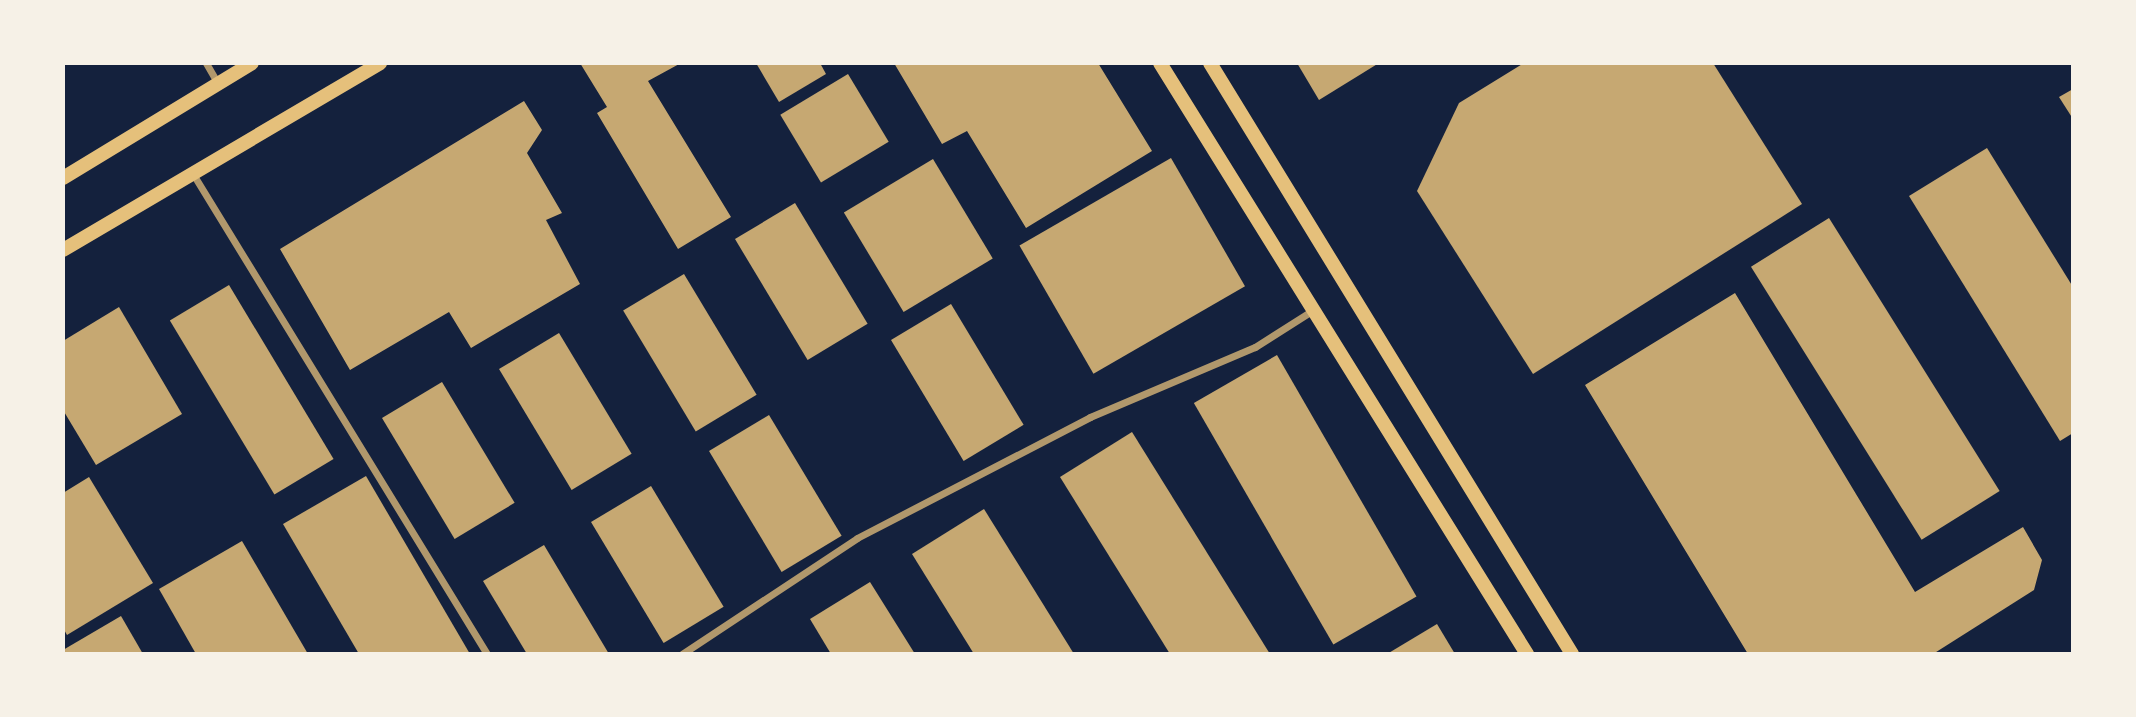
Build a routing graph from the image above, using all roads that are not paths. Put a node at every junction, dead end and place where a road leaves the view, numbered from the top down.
1 (206, 63) edge
2 (252, 63) edge
3 (380, 63) edge
4 (1160, 63) edge
5 (1210, 63) edge
6 (218, 84) junction
7 (193, 173) junction
8 (63, 177) edge
9 (63, 250) edge
10 (1313, 310) junction
11 (487, 654) edge
12 (682, 654) edge
13 (1527, 654) edge
14 (1572, 654) edge

1 - 6 street
2 - 6 main road
3 - 7 main road
4 - 10 main road
5 - 14 main road
6 - 8 main road
7 - 9 main road
7 - 11 street
10 - 12 street
10 - 13 main road

